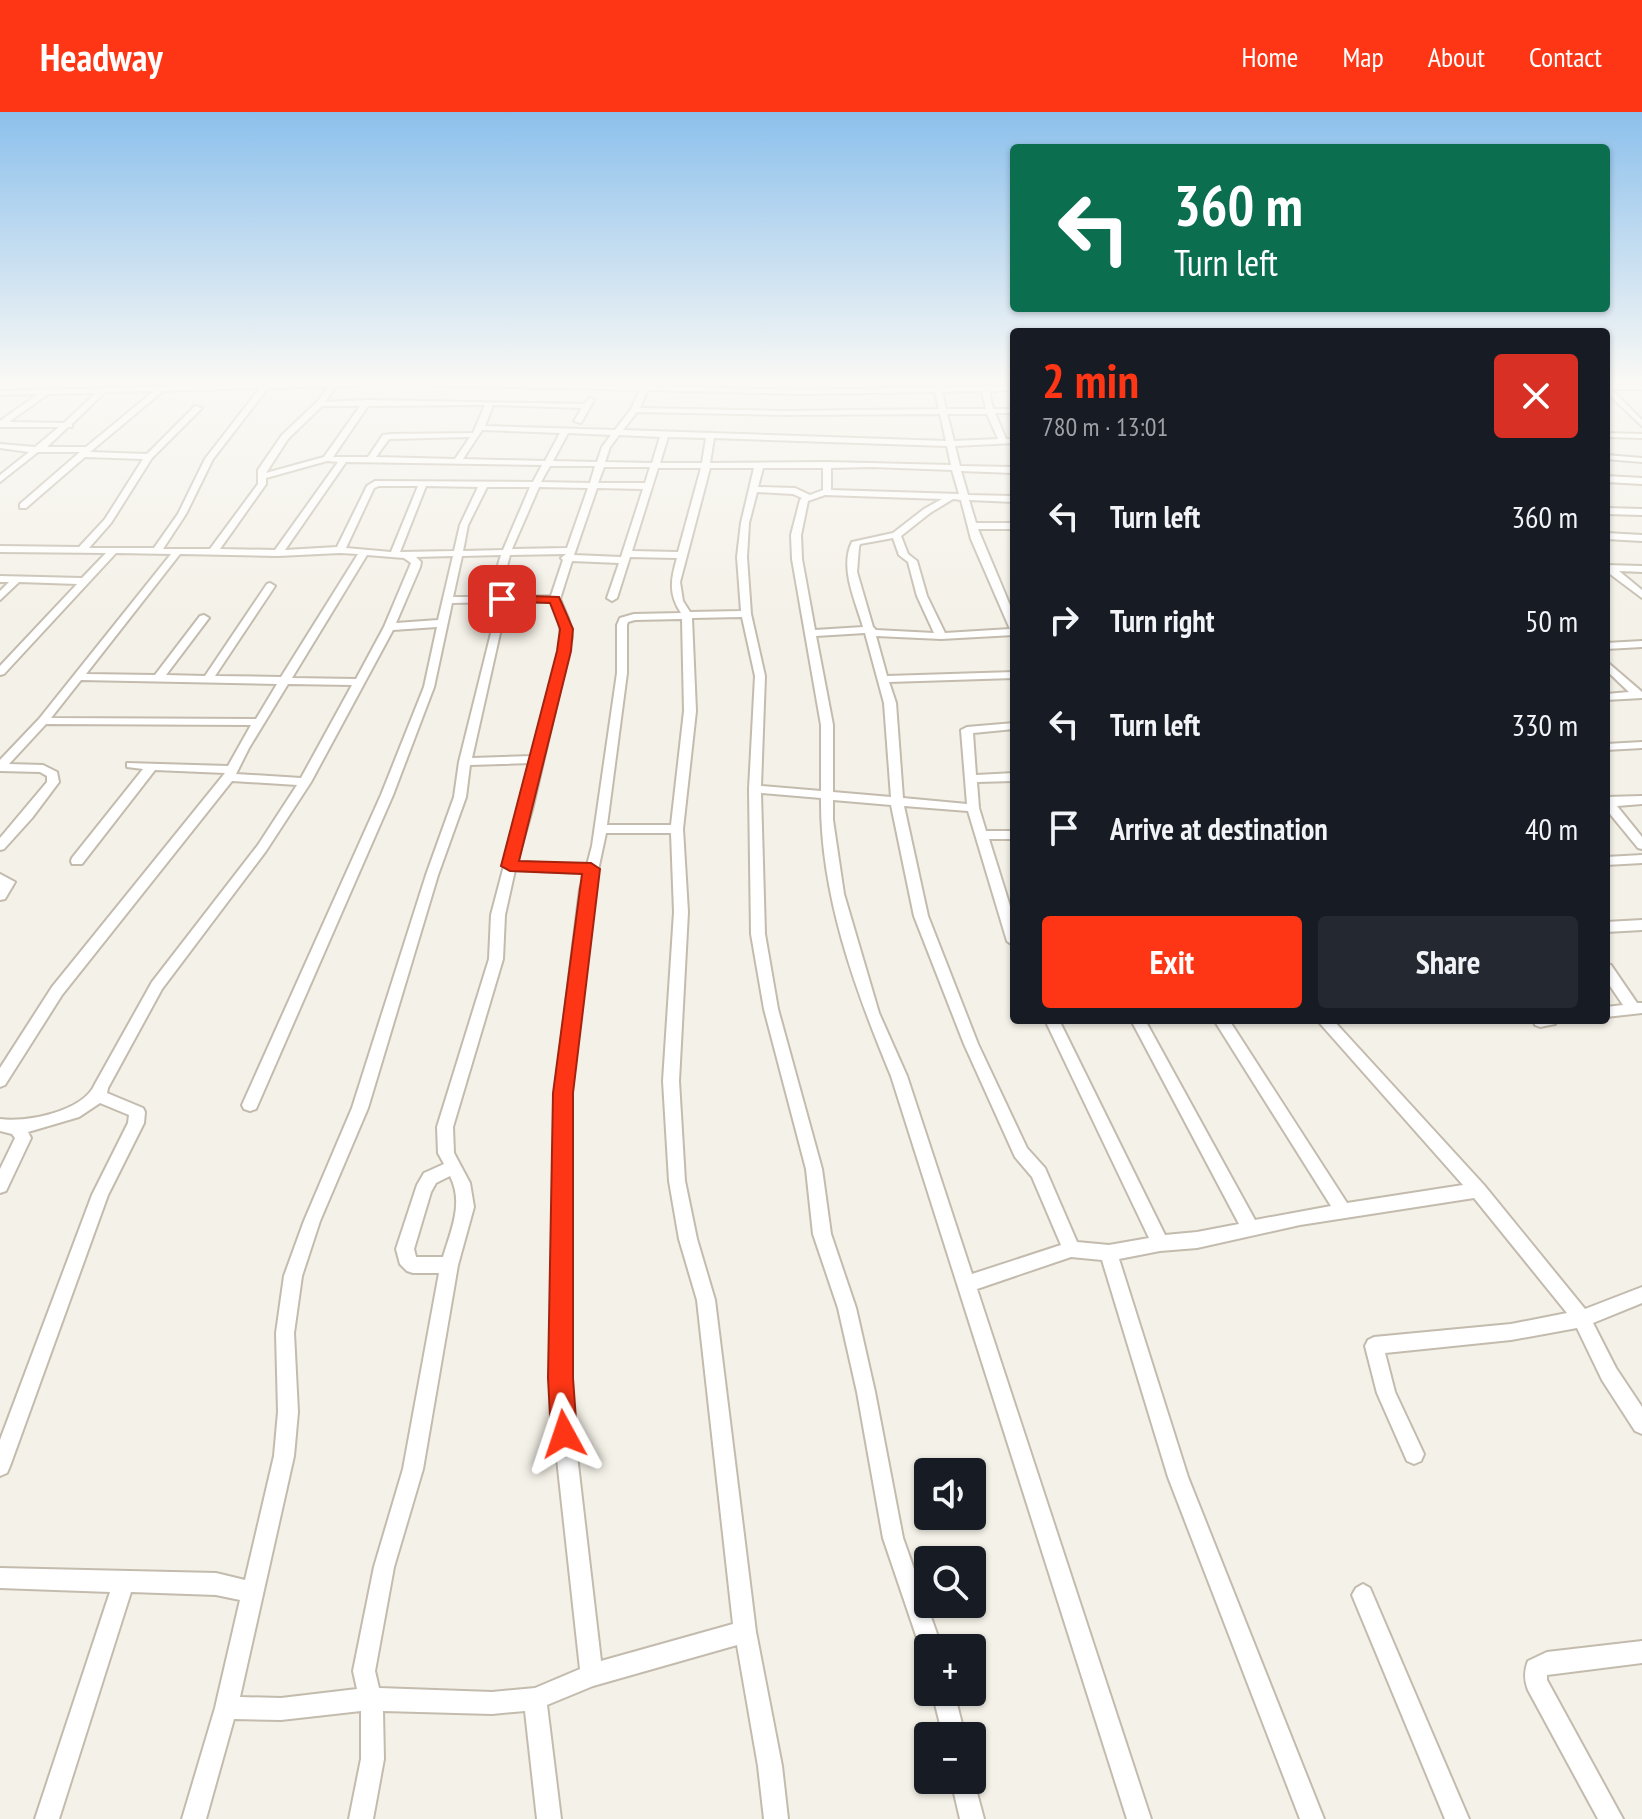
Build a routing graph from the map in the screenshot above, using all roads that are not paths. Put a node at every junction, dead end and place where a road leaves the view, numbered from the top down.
1 (22, 462) edge
2 (73, 462) edge
3 (146, 462) edge
4 (208, 462) edge
5 (268, 462) edge
6 (317, 462) edge
7 (342, 462) edge
8 (487, 462) edge
9 (707, 462) edge
10 (955, 462) edge
11 (547, 463) junction
12 (601, 463) junction
13 (656, 464) junction
14 (827, 464) junction
15 (706, 466) junction
16 (759, 466) junction
17 (956, 468) junction
18 (1010, 470) edge
19 (263, 476) junction
20 (0, 479) edge
21 (1610, 479) edge
22 (1642, 481) edge
23 (423, 483) junction
24 (484, 484) junction
25 (535, 486) junction
26 (593, 486) junction
27 (647, 486) junction
28 (754, 489) junction
29 (824, 492) junction
30 (806, 496) junction
31 (964, 497) junction
32 (950, 498) junction
33 (1010, 499) edge
34 (23, 506) dead end
35 (1610, 511) edge
36 (1642, 512) edge
37 (974, 526) junction
38 (1010, 526) edge
39 (896, 535) junction
40 (1610, 536) edge
41 (1642, 538) edge
42 (0, 549) edge
43 (82, 550) junction
44 (340, 550) junction
45 (113, 551) junction
46 (157, 551) junction
47 (178, 551) junction
48 (507, 551) junction
49 (213, 552) junction
50 (458, 552) junction
51 (278, 553) junction
52 (364, 553) junction
53 (567, 554) junction
54 (401, 555) junction
55 (681, 555) junction
56 (624, 557) junction
57 (1610, 568) edge
58 (1610, 569) edge
59 (1642, 569) edge
60 (0, 579) edge
61 (16, 580) junction
62 (85, 581) junction
63 (270, 586) dead end
64 (1000, 593) junction
65 (1010, 593) edge
66 (1642, 595) edge
67 (0, 597) edge
68 (612, 598) dead end
69 (502, 599) junction
70 (555, 599) junction
71 (447, 600) junction
72 (746, 614) junction
73 (687, 615) junction
74 (204, 618) dead end
75 (1010, 619) edge
76 (444, 623) junction
77 (389, 627) junction
78 (1010, 630) edge
79 (871, 632) junction
80 (809, 633) junction
81 (941, 636) junction
82 (1642, 644) edge
83 (1610, 646) edge
84 (1610, 668) edge
85 (0, 672) edge
86 (1010, 675) edge
87 (79, 677) junction
88 (158, 678) junction
89 (208, 679) junction
90 (884, 679) junction
91 (284, 680) junction
92 (359, 682) junction
93 (1640, 695) edge
94 (1610, 697) edge
95 (43, 721) junction
96 (259, 722) junction
97 (1010, 726) edge
98 (1642, 745) edge
99 (1610, 747) edge
100 (537, 759) junction
101 (465, 762) junction
102 (131, 765) dead end
103 (152, 766) junction
104 (0, 767) edge
105 (231, 774) junction
106 (1010, 777) edge
107 (971, 779) junction
108 (305, 782) junction
109 (755, 789) junction
110 (826, 793) junction
111 (1642, 800) edge
112 (1610, 802) edge
113 (897, 803) junction
114 (1610, 807) edge
115 (973, 808) junction
116 (600, 829) junction
117 (677, 829) junction
118 (982, 835) junction
119 (1010, 835) edge
120 (1642, 845) edge
121 (0, 846) edge
122 (1642, 859) edge
123 (77, 861) dead end
124 (1610, 861) edge
125 (510, 866) junction
126 (591, 869) junction
127 (0, 878) edge
128 (1010, 895) edge
129 (0, 896) edge
130 (998, 896) junction
131 (1642, 925) edge
132 (1610, 927) edge
133 (1010, 930) edge
134 (1610, 974) edge
135 (1638, 1008) edge
136 (1610, 1012) edge
137 (1054, 1024) edge
138 (1140, 1024) edge
139 (1224, 1024) edge
140 (1328, 1024) edge
141 (0, 1081) edge
142 (99, 1096) junction
143 (250, 1105) dead end
144 (0, 1125) edge
145 (17, 1128) junction
146 (453, 1167) junction
147 (0, 1186) edge
148 (1478, 1190) junction
149 (1343, 1211) junction
150 (1250, 1228) junction
151 (1160, 1243) junction
152 (1071, 1249) junction
153 (1109, 1253) junction
154 (449, 1265) junction
155 (967, 1284) junction
156 (1642, 1295) edge
157 (1582, 1319) junction
158 (1642, 1424) edge
159 (1414, 1454) dead end
160 (0, 1466) edge
161 (0, 1578) edge
162 (124, 1580) junction
163 (252, 1592) junction
164 (1363, 1595) dead end
165 (745, 1632) junction
166 (926, 1634) edge
167 (1642, 1652) edge
168 (592, 1675) junction
169 (371, 1699) junction
170 (535, 1699) junction
171 (226, 1708) junction
172 (966, 1794) edge
173 (47, 1819) edge
174 (194, 1819) edge
175 (361, 1819) edge
176 (549, 1819) edge
177 (776, 1819) edge
178 (972, 1819) edge
179 (1139, 1819) edge
180 (1312, 1819) edge
181 (1457, 1819) edge
182 (1611, 1819) edge

1 - 20 street
2 - 34 street
3 - 43 street
4 - 46 street
5 - 19 street
6 - 19 street
7 - 51 street
8 - 11 street
9 - 15 street
10 - 17 street
11 - 12 street
11 - 25 street
12 - 13 street
12 - 26 street
13 - 15 street
13 - 27 street
14 - 16 street
14 - 17 street
14 - 29 street
15 - 16 street
15 - 55 street
16 - 28 street
17 - 18 street
17 - 31 street
19 - 49 street
21 - 22 street
23 - 24 street
23 - 44 street
23 - 54 street
24 - 25 street
24 - 50 street
25 - 26 street
25 - 48 street
26 - 27 street
26 - 53 street
27 - 56 street
28 - 30 street
28 - 72 street
29 - 30 street
29 - 32 street
30 - 80 street
31 - 32 street
31 - 33 street
31 - 37 street
32 - 39 street
35 - 36 street
37 - 38 street
37 - 64 street
39 - 79 street
39 - 81 street
40 - 41 street
42 - 43 street
43 - 45 street
44 - 51 street
44 - 52 street
45 - 46 street
45 - 62 street
46 - 47 street
47 - 49 street
47 - 87 street
48 - 50 street
48 - 53 street
48 - 69 street
49 - 51 street
50 - 54 street
50 - 71 street
52 - 54 street
52 - 91 street
53 - 56 street
53 - 70 street
54 - 77 street
55 - 56 street
55 - 73 street
56 - 68 street
57 - 59 street
58 - 66 street
60 - 61 street
61 - 62 street
61 - 67 street
62 - 85 street
63 - 89 street
64 - 65 street
64 - 75 street
69 - 70 street
69 - 71 street
69 - 101 street
70 - 100 street
71 - 76 street
72 - 73 street
72 - 109 street
73 - 116 street
73 - 117 street
74 - 88 street
76 - 77 street
76 - 143 street
77 - 92 street
78 - 81 street
79 - 80 street
79 - 81 street
79 - 90 street
80 - 110 street
82 - 83 street
84 - 93 street
86 - 90 street
87 - 88 street
87 - 95 street
88 - 89 street
89 - 91 street
90 - 113 street
91 - 92 street
91 - 96 street
92 - 108 street
93 - 94 street
95 - 96 street
95 - 104 street
96 - 105 street
97 - 107 street
98 - 99 street
100 - 101 street
100 - 125 street
101 - 163 street
102 - 103 street
103 - 105 street
103 - 123 street
104 - 121 street
105 - 108 street
105 - 141 street
106 - 107 street
107 - 115 street
108 - 142 street
109 - 110 street
109 - 166 street
110 - 113 street
110 - 155 street
111 - 112 street
113 - 115 street
113 - 152 street
114 - 120 street
115 - 118 street
116 - 117 street
116 - 126 street
117 - 165 street
118 - 119 street
118 - 130 street
122 - 124 street
125 - 126 street
125 - 146 street
126 - 168 street
127 - 129 street
128 - 130 street
130 - 133 street
131 - 132 street
134 - 135 street
135 - 136 street
137 - 151 street
138 - 150 street
139 - 149 street
140 - 148 street
142 - 145 street
142 - 160 street
144 - 145 street
145 - 147 street
146 - 154 street
146 - 154 street
148 - 149 street
148 - 157 street
149 - 150 street
150 - 151 street
151 - 153 street
152 - 153 street
152 - 155 street
153 - 180 street
154 - 169 street
155 - 179 street
156 - 157 street
157 - 158 street
157 - 159 street
161 - 162 street
162 - 163 street
162 - 173 street
163 - 171 street
164 - 181 street
165 - 168 street
165 - 177 street
167 - 182 street
168 - 170 street
169 - 170 street
169 - 171 street
169 - 175 street
170 - 176 street
171 - 174 street
172 - 178 street

